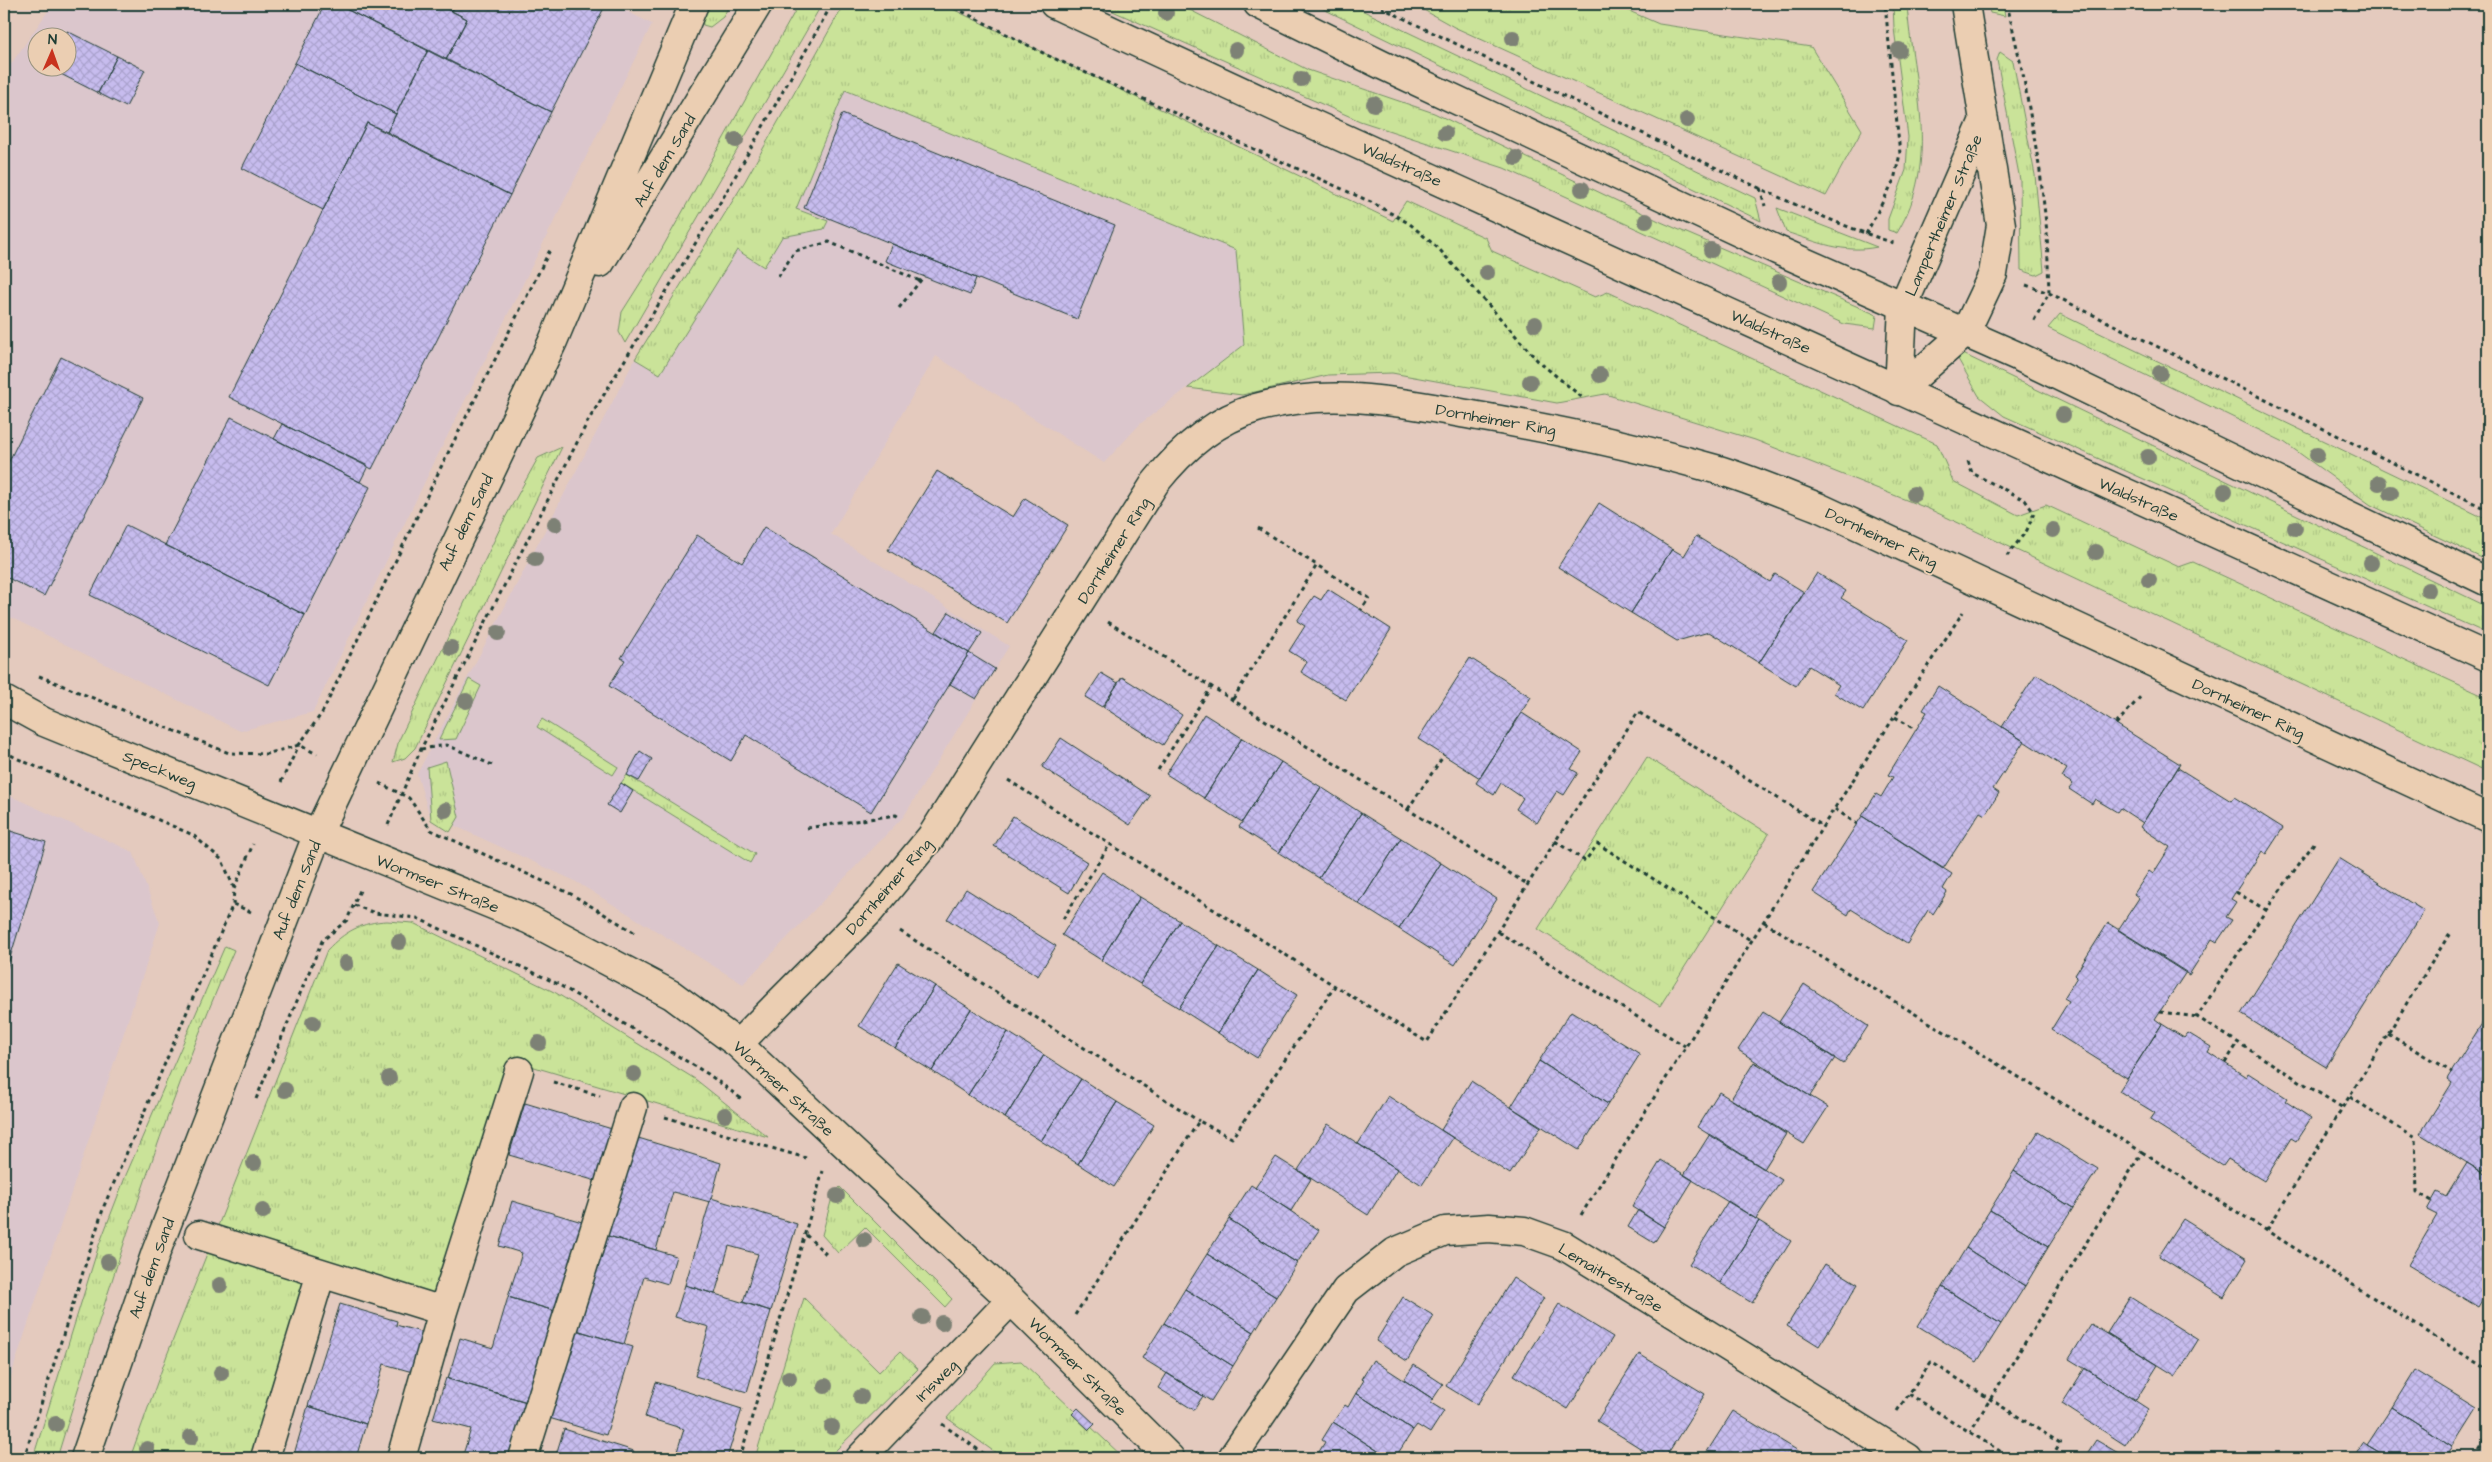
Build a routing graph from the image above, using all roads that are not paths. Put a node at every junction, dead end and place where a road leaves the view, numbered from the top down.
1 (694, 4) edge
2 (758, 4) edge
3 (1054, 4) edge
4 (1258, 4) edge
5 (1964, 4) edge
6 (1984, 120) junction
7 (1903, 306) junction
8 (1965, 333) junction
9 (553, 341) junction
10 (1899, 391) junction
11 (2488, 582) edge
12 (2488, 657) edge
13 (4, 700) edge
14 (2488, 818) edge
15 (318, 834) junction
16 (738, 1044) junction
17 (519, 1071) road end
18 (633, 1107) road end
19 (199, 1235) dead end
20 (321, 1273) junction
21 (1011, 1300) junction
22 (444, 1312) junction
23 (85, 1458) edge
24 (265, 1458) edge
25 (402, 1458) edge
26 (523, 1458) edge
27 (860, 1458) edge
28 (1170, 1458) edge
29 (1232, 1458) edge
30 (1908, 1458) edge

1 - 9 street, Auf dem Sand
2 - 9 street, Auf dem Sand
3 - 10 street, Waldstraße
4 - 7 street
5 - 6 street, Lampertheimer Straße
6 - 7 street, Lampertheimer Straße
6 - 8 street, Lampertheimer Straße
7 - 8 street
7 - 10 street, Lampertheimer Straße
8 - 10 street, Lampertheimer Straße
8 - 11 street
9 - 15 street, Auf dem Sand
10 - 12 street, Waldstraße
13 - 15 street, Speckweg
14 - 16 street, Dornheimer Ring
15 - 16 street, Wormser Straße
15 - 23 street, Auf dem Sand
16 - 21 street, Wormser Straße
17 - 22 street
18 - 26 street
19 - 20 street
20 - 22 street
20 - 24 street
21 - 27 street, Irisweg
21 - 28 street, Wormser Straße
22 - 25 street
29 - 30 street, Lemaitrestraße

